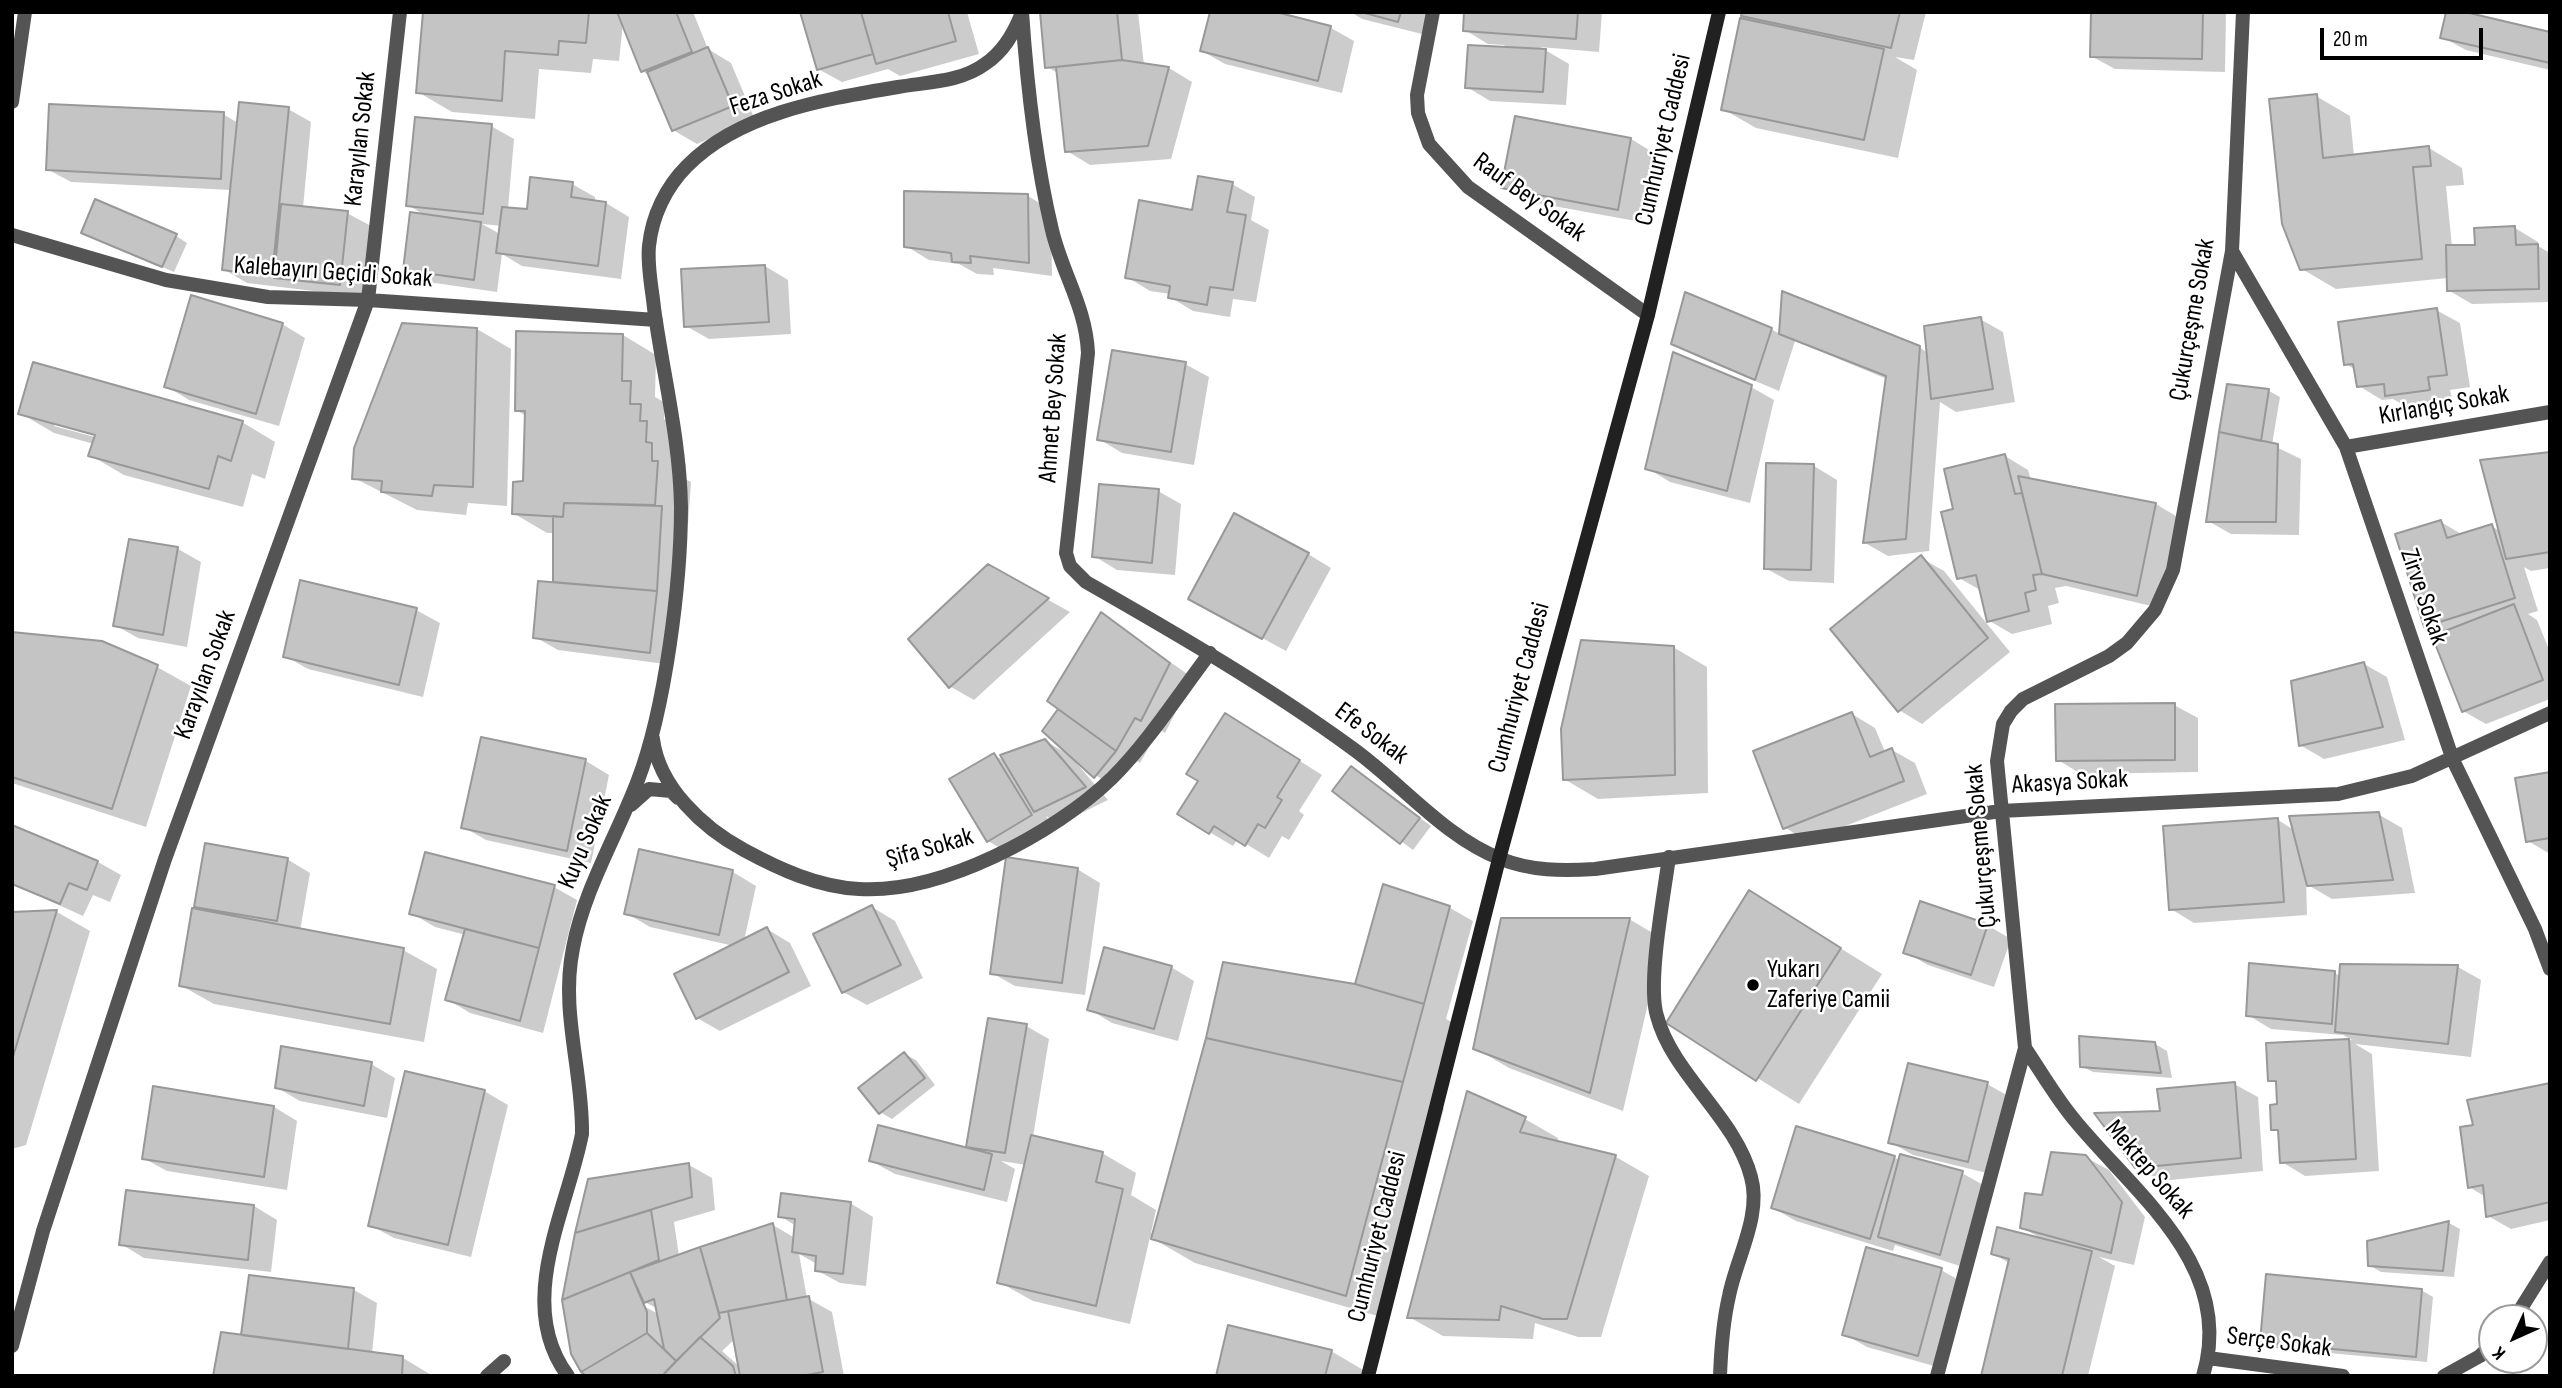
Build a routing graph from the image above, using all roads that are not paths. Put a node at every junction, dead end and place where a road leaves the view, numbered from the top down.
1 (25, 12) edge
2 (400, 12) edge
3 (1022, 12) edge
4 (1433, 12) edge
5 (1719, 12) edge
6 (2243, 12) edge
7 (12, 102) edge
8 (12, 235) edge
9 (2232, 251) junction
10 (368, 300) junction
11 (1648, 315) junction
12 (656, 320) junction
13 (2550, 412) edge
14 (2346, 447) junction
15 (1210, 653) junction
16 (2550, 713) edge
17 (652, 731) junction
18 (2453, 760) junction
19 (687, 806) junction
20 (2001, 811) junction
21 (623, 815) junction
22 (1669, 857) junction
23 (1499, 859) junction
24 (2550, 969) edge
25 (2025, 1048) junction
26 (2550, 1262) edge
27 (2524, 1304) edge
28 (14, 1324) edge
29 (12, 1346) edge
30 (2478, 1357) edge
31 (2208, 1358) junction
32 (504, 1361) dead end
33 (487, 1376) edge
34 (569, 1376) edge
35 (1368, 1376) edge
36 (1720, 1376) edge
37 (1937, 1376) edge
38 (2203, 1376) edge
39 (2343, 1376) edge
40 (2444, 1376) edge

1 - 7 street
2 - 10 street, Karayılan Sokak
3 - 12 street, Feza Sokak
3 - 15 street, Ahmet Bey Sokak
4 - 11 street, Rauf Bey Sokak
5 - 11 main road, Cumhuriyet Caddesi
6 - 9 street, Çukurçeşme Sokak
8 - 10 street, Kalebayırı Geçidi Sokak
9 - 14 street, Zirve Sokak
9 - 20 street, Çukurçeşme Sokak
10 - 12 street, Kalebayırı Geçidi Sokak
10 - 28 street, Karayılan Sokak
11 - 23 main road, Cumhuriyet Caddesi
12 - 17 street, Kuyu Sokak
13 - 14 street, Kırlangıç Sokak
14 - 18 street, Zirve Sokak
15 - 19 street, Şifa Sokak
15 - 23 street, Efe Sokak
16 - 18 street, Akasya Sokak
17 - 19 street, Şifa Sokak
17 - 21 street, Kuyu Sokak
18 - 20 street, Akasya Sokak
18 - 24 street, Zirve Sokak
19 - 21 street
20 - 22 street, Akasya Sokak
20 - 25 street, Çukurçeşme Sokak
21 - 34 street, Kuyu Sokak
22 - 23 street, Akasya Sokak
22 - 36 street
23 - 35 main road, Cumhuriyet Caddesi
25 - 31 street, Mektep Sokak
25 - 37 street, Çukurçeşme Sokak
26 - 27 street
28 - 29 street, Karayılan Sokak
30 - 40 street
31 - 38 street, Mektep Sokak
31 - 39 street, Serçe Sokak
32 - 33 street

